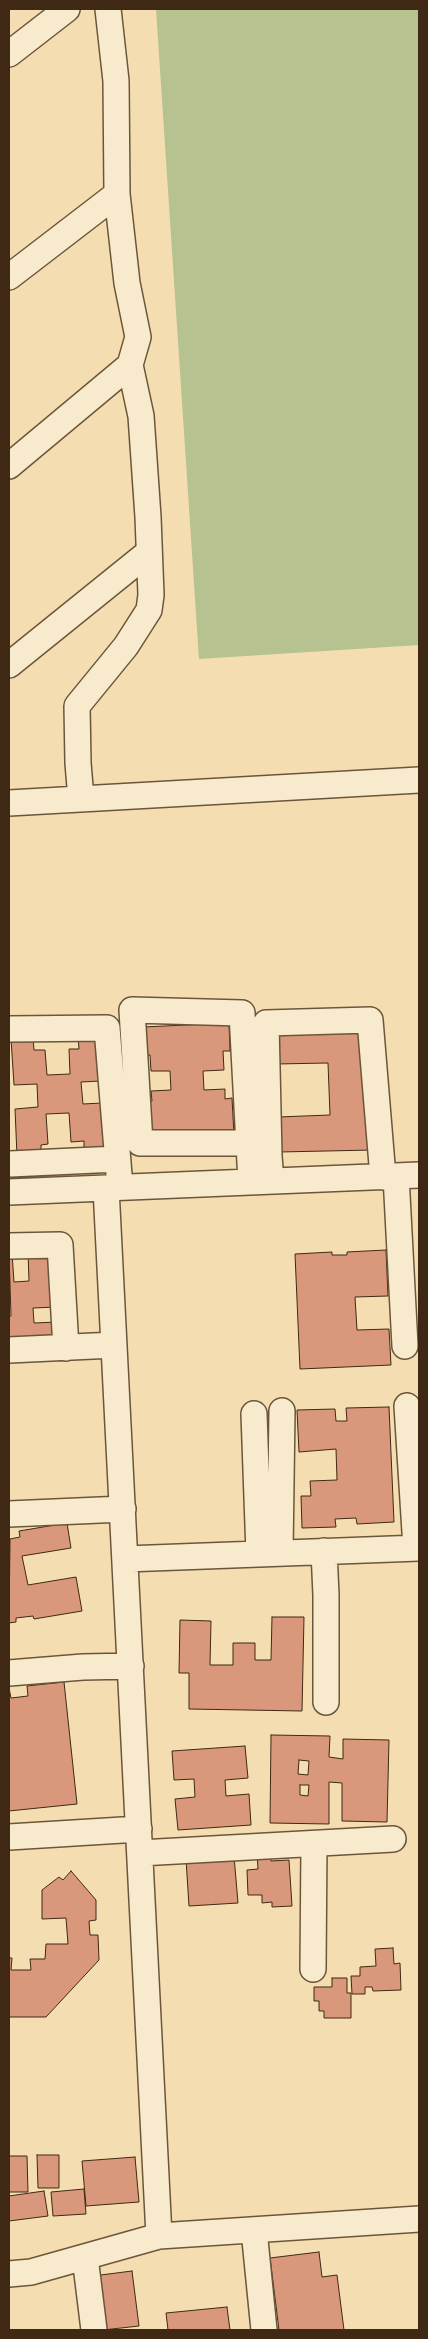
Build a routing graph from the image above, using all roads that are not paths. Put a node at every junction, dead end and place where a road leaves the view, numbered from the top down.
1 (67, 9) edge
2 (108, 9) edge
3 (9, 54) edge
4 (117, 194) junction
5 (9, 276) edge
6 (130, 365) junction
7 (9, 466) edge
8 (149, 552) junction
9 (9, 665) edge
10 (419, 780) edge
11 (81, 799) junction
12 (9, 803) edge
13 (9, 1029) edge
14 (248, 1144) junction
15 (9, 1153) edge
16 (117, 1159) junction
17 (399, 1176) edge
18 (261, 1182) junction
19 (113, 1187) junction
20 (11, 1192) edge
21 (9, 1246) edge
22 (114, 1345) junction
23 (405, 1346) dead end
24 (66, 1348) junction
25 (9, 1350) edge
26 (407, 1406) dead end
27 (282, 1411) dead end
28 (254, 1414) dead end
29 (123, 1509) junction
30 (9, 1514) edge
31 (418, 1548) edge
32 (324, 1551) junction
33 (269, 1554) junction
34 (125, 1559) junction
35 (130, 1666) junction
36 (9, 1673) edge
37 (326, 1702) dead end
38 (9, 1837) edge
39 (393, 1839) dead end
40 (139, 1841) junction
41 (314, 1844) junction
42 (313, 1969) dead end
43 (419, 2219) edge
44 (254, 2230) junction
45 (159, 2236) junction
46 (85, 2257) junction
47 (9, 2274) edge
48 (94, 2330) edge
49 (264, 2330) edge

1 - 3 street
2 - 4 street
4 - 5 street
4 - 6 street
6 - 7 street
6 - 8 street
8 - 9 street
8 - 11 street
10 - 11 street
11 - 12 street
13 - 16 street
14 - 14 street
14 - 18 street
15 - 16 street
15 - 20 street
16 - 19 street
17 - 18 street
17 - 18 street
17 - 23 street
18 - 19 street
19 - 20 street
19 - 22 street
21 - 24 street
22 - 24 street
22 - 29 street
24 - 25 street
26 - 31 street
27 - 33 street
28 - 33 street
29 - 30 street
29 - 34 street
31 - 32 street
32 - 33 street
32 - 37 street
33 - 34 street
34 - 35 street
35 - 36 street
35 - 40 street
38 - 40 street
39 - 41 street
40 - 41 street
40 - 45 street
41 - 42 street
43 - 44 street
44 - 45 street
44 - 49 street
45 - 46 street
46 - 47 street
46 - 48 street

